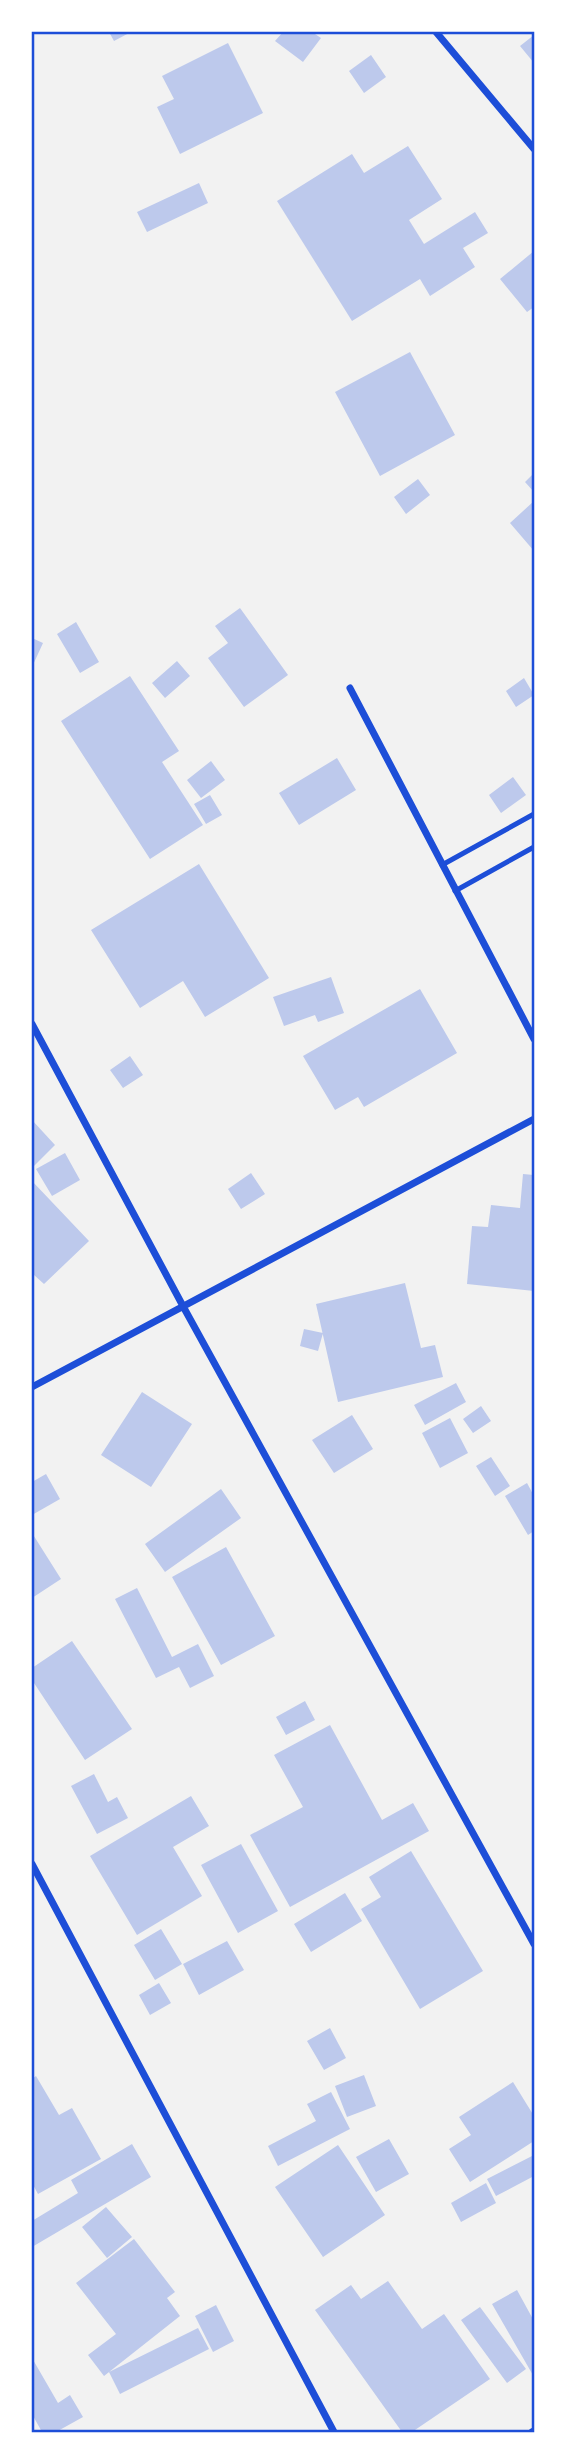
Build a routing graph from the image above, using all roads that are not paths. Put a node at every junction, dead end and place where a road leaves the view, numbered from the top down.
1 (436, 32) edge
2 (534, 149) edge
3 (350, 688) dead end
4 (534, 814) edge
5 (534, 847) edge
6 (442, 865) junction
7 (455, 891) junction
8 (32, 1024) edge
9 (534, 1039) edge
10 (534, 1119) edge
11 (184, 1308) junction
12 (32, 1387) edge
13 (32, 1864) edge
14 (534, 1944) edge
15 (334, 2432) edge

1 - 2 street
3 - 6 street
4 - 6 lane
5 - 7 lane
6 - 7 street
7 - 9 street
8 - 11 street
10 - 11 street
11 - 12 street
11 - 14 street
13 - 15 street

